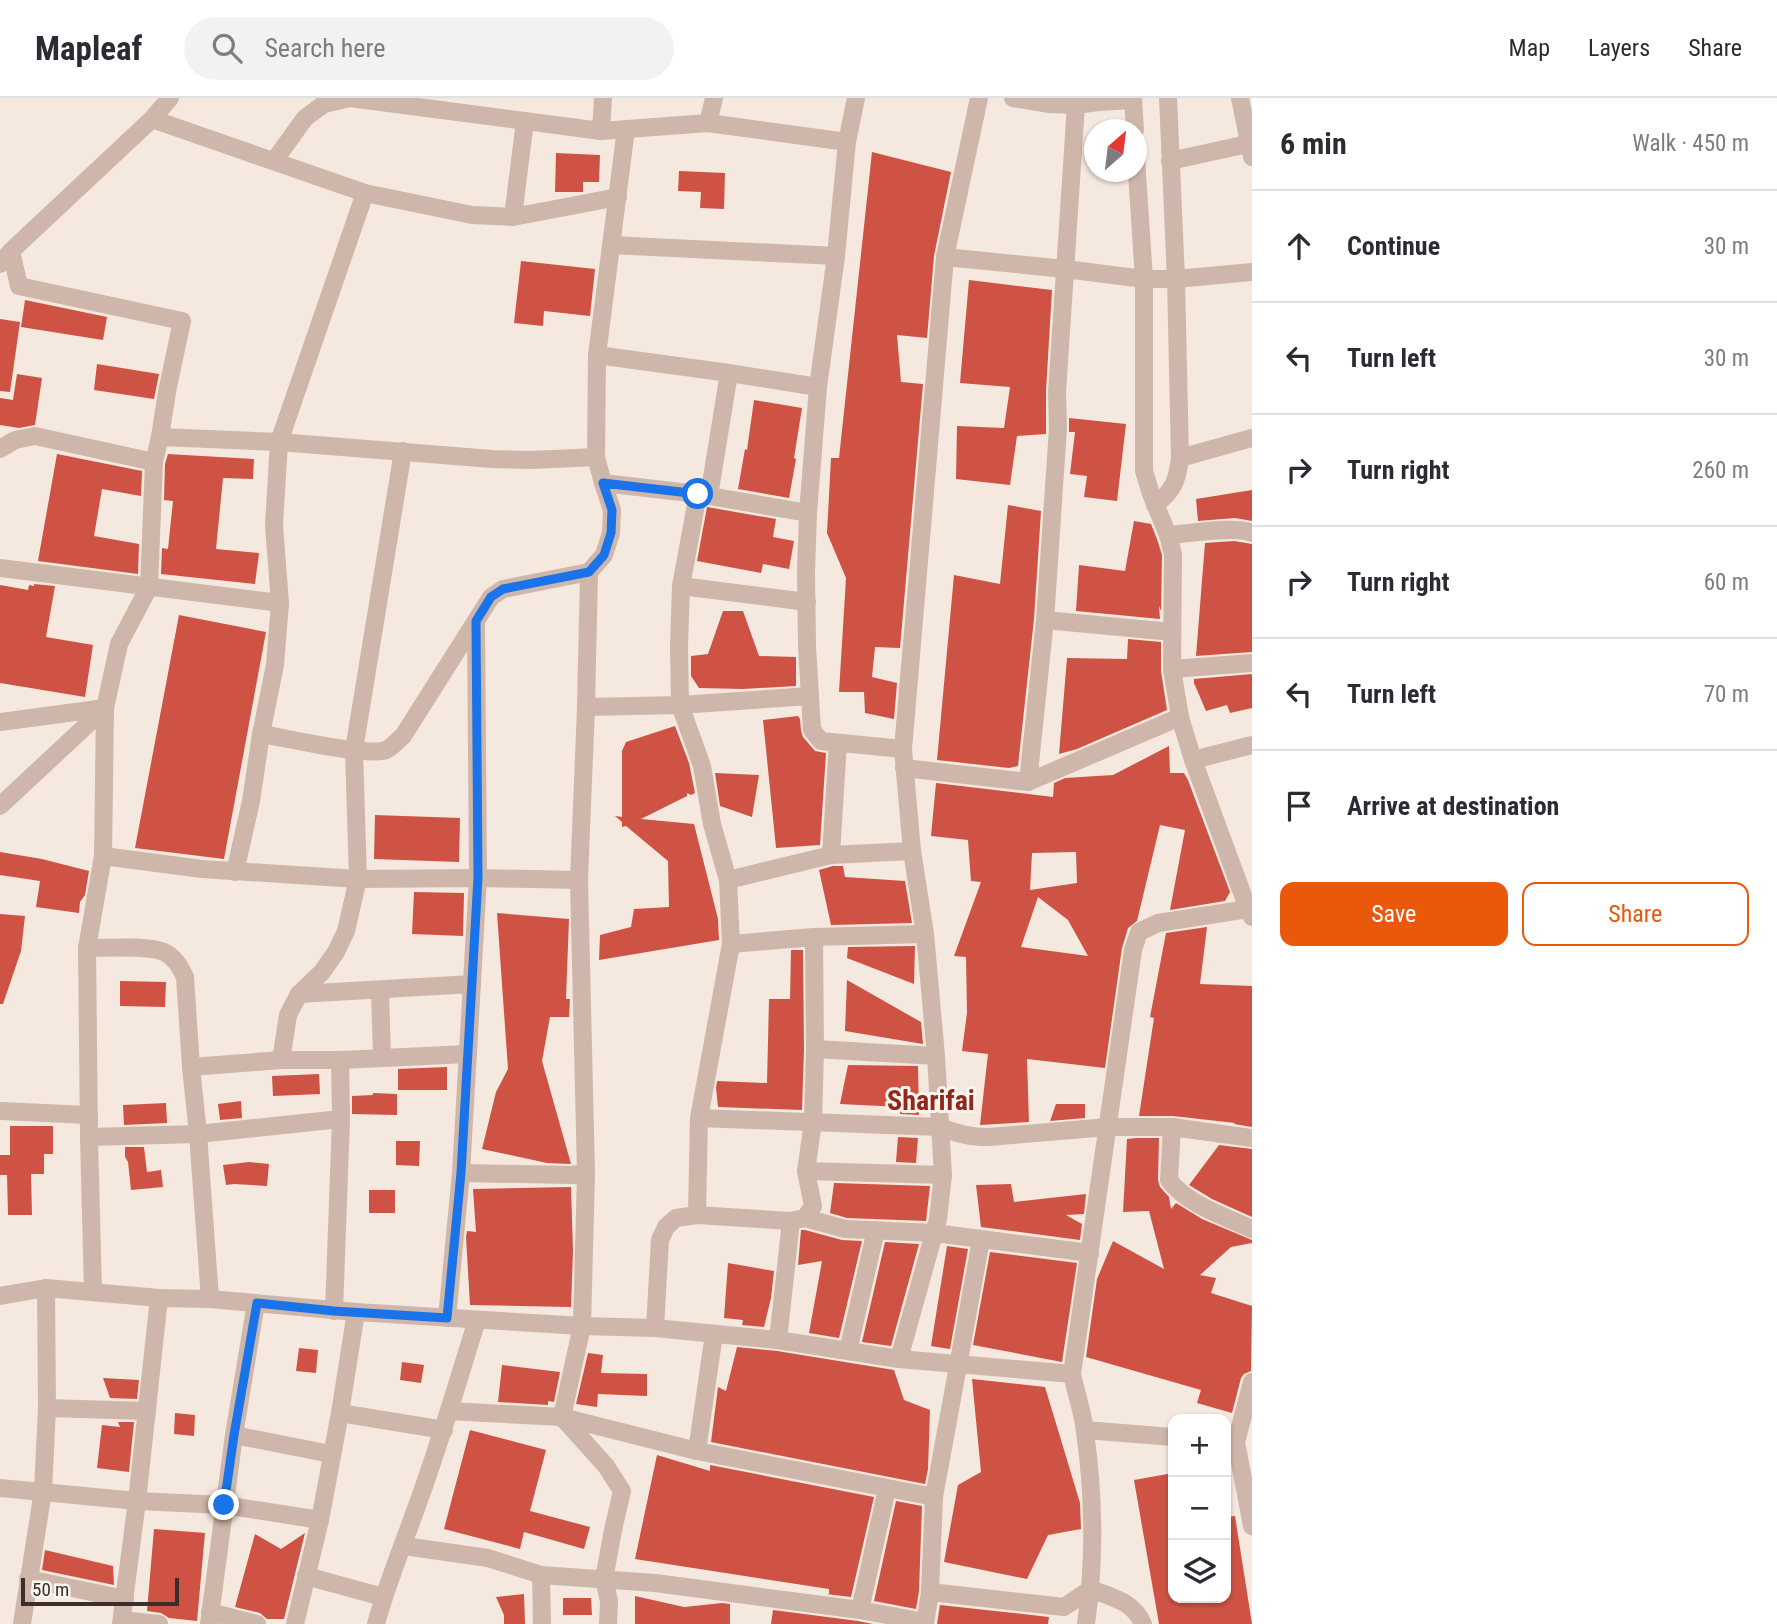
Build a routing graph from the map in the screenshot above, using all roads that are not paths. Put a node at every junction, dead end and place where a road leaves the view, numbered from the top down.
1 (170, 98) edge
2 (603, 98) edge
3 (714, 98) edge
4 (856, 98) edge
5 (979, 98) edge
6 (1013, 98) edge
7 (1168, 98) edge
8 (1240, 98) edge
9 (1133, 99) edge
10 (377, 100) edge
11 (1076, 105) junction
12 (152, 119) junction
13 (1134, 119) edge
14 (525, 121) junction
15 (709, 123) junction
16 (626, 129) junction
17 (601, 131) junction
18 (847, 142) junction
19 (1251, 148) edge
20 (274, 161) junction
21 (1170, 161) junction
22 (1138, 182) edge
23 (365, 193) junction
24 (618, 197) junction
25 (513, 217) junction
26 (611, 245) junction
27 (836, 256) junction
28 (5, 257) edge
29 (945, 257) junction
30 (1065, 269) junction
31 (1252, 272) edge
32 (1144, 279) junction
33 (1176, 279) junction
34 (597, 355) junction
35 (729, 373) junction
36 (818, 387) junction
37 (160, 437) junction
38 (1252, 438) edge
39 (279, 442) junction
40 (0, 449) edge
41 (403, 451) junction
42 (596, 457) junction
43 (1180, 458) junction
44 (154, 463) junction
45 (603, 483) junction
46 (704, 495) junction
47 (1155, 505) junction
48 (808, 513) junction
49 (1252, 533) edge
50 (1168, 535) junction
51 (0, 568) edge
52 (589, 572) junction
53 (681, 586) junction
54 (149, 587) junction
55 (807, 602) junction
56 (280, 603) junction
57 (1045, 620) junction
58 (476, 621) junction
59 (1172, 632) junction
60 (1252, 663) edge
61 (1172, 669) junction
62 (810, 696) junction
63 (680, 705) junction
64 (586, 707) junction
65 (105, 708) junction
66 (1180, 717) junction
67 (0, 722) edge
68 (261, 734) junction
69 (838, 743) junction
70 (1252, 744) edge
71 (354, 750) junction
72 (903, 750) junction
73 (1193, 760) junction
74 (904, 768) junction
75 (1027, 782) junction
76 (0, 806) edge
77 (912, 851) junction
78 (831, 855) junction
79 (103, 856) junction
80 (235, 872) junction
81 (478, 878) junction
82 (358, 879) junction
83 (579, 880) junction
84 (728, 880) junction
85 (1251, 911) edge
86 (925, 934) junction
87 (814, 937) junction
88 (731, 944) junction
89 (87, 948) junction
90 (472, 984) junction
91 (380, 990) junction
92 (299, 994) junction
93 (815, 1049) junction
94 (468, 1054) junction
95 (936, 1056) junction
96 (382, 1058) junction
97 (281, 1060) junction
98 (340, 1060) junction
99 (191, 1067) junction
100 (0, 1111) edge
101 (89, 1115) junction
102 (699, 1118) junction
103 (341, 1119) junction
104 (813, 1122) junction
105 (940, 1127) junction
106 (1108, 1127) junction
107 (1172, 1127) junction
108 (198, 1134) junction
109 (89, 1137) junction
110 (1252, 1138) edge
111 (806, 1171) junction
112 (461, 1173) junction
113 (586, 1173) junction
114 (943, 1175) junction
115 (697, 1215) junction
116 (798, 1219) junction
117 (1252, 1229) edge
118 (876, 1230) junction
119 (935, 1233) junction
120 (981, 1240) junction
121 (1090, 1253) junction
122 (46, 1288) junction
123 (93, 1292) junction
124 (0, 1296) edge
125 (159, 1298) junction
126 (210, 1299) junction
127 (257, 1303) junction
128 (334, 1311) junction
129 (356, 1312) junction
130 (447, 1318) junction
131 (477, 1320) junction
132 (582, 1326) junction
133 (655, 1328) junction
134 (714, 1334) junction
135 (778, 1340) junction
136 (848, 1351) junction
137 (899, 1359) junction
138 (957, 1364) junction
139 (1072, 1374) junction
140 (1252, 1382) edge
141 (47, 1408) junction
142 (147, 1410) junction
143 (449, 1411) junction
144 (340, 1413) junction
145 (562, 1417) junction
146 (444, 1430) junction
147 (1085, 1430) junction
148 (234, 1435) junction
149 (1168, 1437) edge
150 (1238, 1442) edge
151 (697, 1451) junction
152 (331, 1454) junction
153 (0, 1488) edge
154 (887, 1489) junction
155 (43, 1491) junction
156 (934, 1497) junction
157 (137, 1501) junction
158 (224, 1505) junction
159 (320, 1520) junction
160 (1252, 1527) edge
161 (404, 1546) junction
162 (541, 1575) junction
163 (306, 1576) junction
164 (28, 1578) junction
165 (604, 1579) junction
166 (1091, 1589) junction
167 (930, 1592) junction
168 (383, 1597) junction
169 (125, 1598) junction
170 (860, 1610) junction
171 (210, 1618) edge
172 (122, 1622) edge
173 (925, 1623) edge
174 (22, 1624) edge
175 (159, 1624) edge
176 (257, 1624) edge
177 (295, 1624) edge
178 (376, 1624) edge
179 (542, 1624) edge
180 (608, 1624) edge
181 (1086, 1624) edge
182 (1143, 1624) edge

1 - 12 street
2 - 17 street
3 - 15 street
4 - 18 street
5 - 29 street
6 - 11 street
7 - 21 street
8 - 19 street
9 - 11 street
9 - 13 street
10 - 14 street
10 - 20 street
11 - 30 street
12 - 20 street
12 - 28 street
14 - 17 street
14 - 25 street
15 - 16 street
15 - 18 street
16 - 17 street
16 - 24 street
18 - 27 street
19 - 21 street
20 - 23 street
21 - 33 street
22 - 32 street
23 - 25 street
23 - 39 street
24 - 25 street
24 - 26 street
26 - 27 street
26 - 34 street
27 - 36 street
28 - 37 street
29 - 30 street
29 - 72 street
30 - 32 street
30 - 57 street
31 - 33 street
32 - 33 street
32 - 47 street
33 - 43 street
34 - 35 street
34 - 42 street
35 - 36 street
35 - 46 street
36 - 48 street
37 - 39 street
37 - 44 street
38 - 43 street
39 - 41 street
39 - 56 street
40 - 44 street
41 - 42 street
41 - 71 street
42 - 45 street
43 - 47 street
44 - 54 street
45 - 46 street
45 - 52 street
46 - 48 street
46 - 53 street
47 - 50 street
48 - 55 street
49 - 50 street
50 - 59 street
51 - 54 street
52 - 58 street
52 - 64 street
53 - 55 street
53 - 63 street
54 - 56 street
54 - 65 street
55 - 62 street
56 - 68 street
57 - 59 street
57 - 75 street
58 - 71 street
58 - 81 street
59 - 61 street
60 - 61 street
61 - 66 street
62 - 63 street
62 - 69 street
63 - 64 street
63 - 84 street
64 - 83 street
65 - 67 street
65 - 76 street
65 - 79 street
66 - 73 street
66 - 75 street
68 - 71 street
68 - 80 street
69 - 72 street
69 - 78 street
70 - 73 street
71 - 82 street
72 - 74 street
73 - 85 street
74 - 75 street
74 - 77 street
77 - 78 street
77 - 86 street
78 - 84 street
79 - 80 street
79 - 89 street
80 - 82 street
81 - 82 street
81 - 83 street
81 - 90 street
82 - 92 street
83 - 113 street
84 - 88 street
85 - 106 street
86 - 87 street
86 - 95 street
87 - 88 street
87 - 93 street
88 - 102 street
89 - 99 street
89 - 101 street
90 - 91 street
90 - 94 street
91 - 92 street
91 - 96 street
92 - 97 street
93 - 95 street
93 - 104 street
94 - 96 street
94 - 112 street
95 - 105 street
96 - 98 street
97 - 98 street
97 - 99 street
98 - 103 street
99 - 108 street
100 - 101 street
101 - 109 street
102 - 104 street
102 - 115 street
103 - 108 street
103 - 128 street
104 - 105 street
104 - 111 street
105 - 106 street
105 - 114 street
106 - 107 street
106 - 121 street
107 - 110 street
107 - 117 street
108 - 109 street
108 - 126 street
109 - 123 street
111 - 114 street
111 - 116 street
112 - 113 street
112 - 130 street
113 - 132 street
114 - 119 street
115 - 116 street
115 - 133 street
116 - 118 street
116 - 135 street
118 - 119 street
118 - 136 street
119 - 120 street
119 - 137 street
120 - 121 street
120 - 138 street
121 - 139 street
122 - 123 street
122 - 124 street
122 - 141 street
123 - 125 street
125 - 126 street
125 - 142 street
126 - 127 street
127 - 128 street
127 - 148 street
128 - 129 street
129 - 130 street
129 - 144 street
130 - 131 street
131 - 132 street
131 - 143 street
132 - 133 street
132 - 145 street
133 - 134 street
134 - 135 street
134 - 151 street
135 - 136 street
136 - 137 street
137 - 138 street
138 - 139 street
138 - 156 street
139 - 147 street
140 - 150 street
141 - 142 street
141 - 155 street
142 - 157 street
143 - 145 street
143 - 146 street
144 - 146 street
144 - 152 street
145 - 151 street
145 - 165 street
146 - 161 street
147 - 149 street
147 - 166 street
148 - 152 street
148 - 158 street
150 - 160 street
151 - 154 street
152 - 159 street
153 - 155 street
154 - 156 street
154 - 170 street
155 - 157 street
155 - 164 street
156 - 167 street
157 - 158 street
157 - 169 street
158 - 159 street
158 - 171 street
159 - 163 street
161 - 162 street
161 - 168 street
162 - 165 street
162 - 179 street
163 - 168 street
163 - 177 street
164 - 169 street
164 - 174 street
165 - 170 street
165 - 180 street
166 - 167 street
166 - 181 street
166 - 182 street
167 - 173 street
168 - 178 street
169 - 172 street
170 - 173 street
171 - 176 street
172 - 175 street

